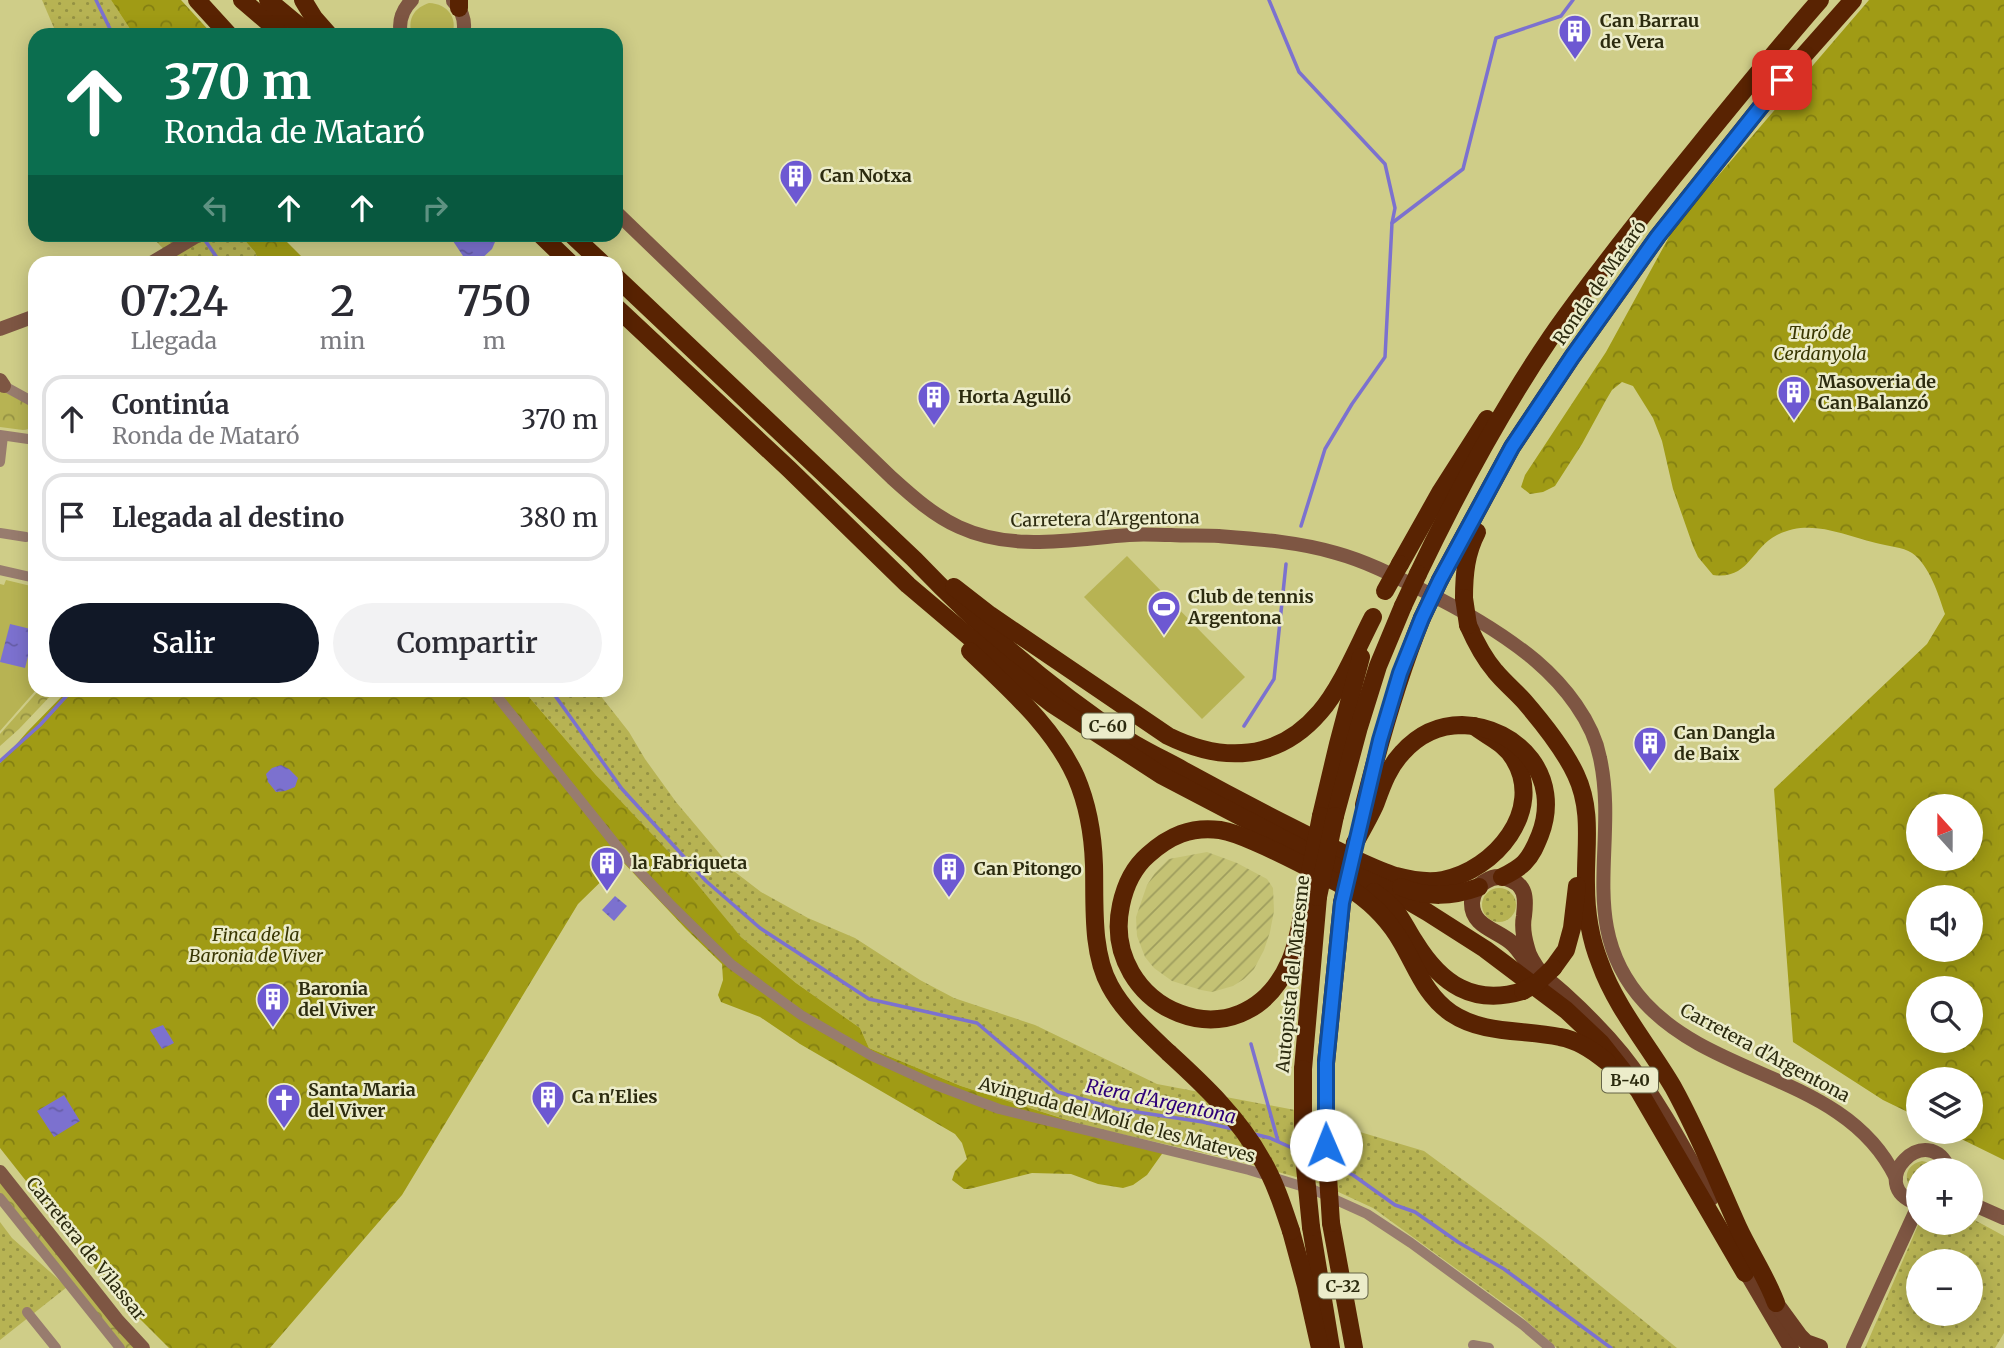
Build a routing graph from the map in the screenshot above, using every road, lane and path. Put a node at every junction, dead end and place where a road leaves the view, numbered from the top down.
1 (197, 0) edge
2 (243, 0) edge
3 (268, 0) edge
4 (303, 0) edge
5 (412, 0) edge
6 (1820, 0) edge
7 (1853, 0) edge
8 (457, 3) edge
9 (223, 28) edge
10 (276, 28) edge
11 (302, 28) edge
12 (323, 28) edge
13 (400, 28) edge
14 (464, 28) edge
15 (623, 219) edge
16 (1658, 236) junction
17 (187, 242) edge
18 (548, 242) edge
19 (580, 242) edge
20 (164, 256) edge
21 (563, 256) edge
22 (595, 256) edge
23 (1593, 281) junction
24 (623, 284) edge
25 (623, 314) edge
26 (28, 316) edge
27 (28, 318) edge
28 (0, 319) edge
29 (0, 329) edge
30 (1, 383) edge
31 (28, 399) edge
32 (1, 436) edge
33 (28, 439) edge
34 (0, 462) edge
35 (0, 533) edge
36 (26, 537) dead end
37 (914, 559) junction
38 (0, 570) edge
39 (1418, 574) joint
40 (28, 576) edge
41 (908, 585) junction
42 (1373, 617) junction
43 (498, 697) edge
44 (1474, 726) junction
45 (1561, 751) junction
46 (1328, 816) junction
47 (1355, 843) junction
48 (1335, 858) junction
49 (1502, 877) junction
50 (1479, 887) junction
51 (1312, 895) junction
52 (1524, 915) junction
53 (1494, 930) junction
54 (1548, 972) junction
55 (1883, 1154) junction
56 (1906, 1156) junction
57 (1941, 1158) edge
58 (0, 1172) edge
59 (1896, 1178) junction
60 (0, 1198) edge
61 (1906, 1198) edge
62 (1983, 1209) edge
63 (2004, 1218) edge
64 (1718, 1220) junction
65 (1906, 1231) edge
66 (1745, 1273) joint
67 (1776, 1303) junction
68 (27, 1312) dead end
69 (1473, 1345) dead end
70 (56, 1348) edge
71 (120, 1348) edge
72 (143, 1348) edge
73 (1320, 1348) edge
74 (1331, 1348) edge
75 (1354, 1348) edge
76 (1489, 1348) edge
77 (1550, 1348) edge
78 (1791, 1348) edge
79 (1820, 1348) edge
80 (1835, 1348) edge
81 (1853, 1348) edge

1 - 9 highway
2 - 10 highway
3 - 11 highway
4 - 12 highway
5 - 13 street
6 - 23 highway, Ronda de Mataró
7 - 16 highway, Ronda de Mataró
8 - 14 street
15 - 55 street, Carretera d'Argentona
16 - 45 highway, bridge
16 - 47 highway, Ronda de Mataró / C-32, bridge
17 - 20 street
18 - 21 highway
19 - 22 highway
23 - 39 highway, Ronda de Mataró
23 - 42 highway, bridge
24 - 37 highway, C-60
25 - 41 highway, C-60
26 - 28 street
27 - 29 street
30 - 31 street
32 - 33 street
32 - 34 street
35 - 36 street
37 - 42 highway
37 - 48 highway, C-60
38 - 40 street
39 - 46 highway, Autopista del Maresme / C-32, bridge
41 - 48 highway, C-60
41 - 73 highway, bridge
42 - 46 highway
43 - 77 street, Avinguda del Molí de les Mateves
44 - 47 highway
44 - 48 highway
44 - 49 highway
45 - 54 highway
45 - 67 highway
46 - 51 highway, Autopista del Maresme / C-32, bridge
47 - 75 highway, C-32, bridge
48 - 50 highway, C-60
48 - 54 highway, bridge
48 - 64 highway, B-40
49 - 50 main road, C-60
49 - 52 main road
50 - 53 main road
51 - 64 highway
51 - 74 highway, Autopista del Maresme / C-32, bridge
52 - 53 main road
52 - 54 main road
53 - 54 main road
54 - 64 main road
55 - 56 street
55 - 59 street, Carretera d'Argentona
56 - 57 street
56 - 59 street
58 - 72 street, Carretera de Vilassar
59 - 61 street, Carretera d'Argentona
60 - 71 street
62 - 63 street
64 - 66 highway, B-40
64 - 67 main road
65 - 81 street
66 - 78 main road, B-40
67 - 79 main road
68 - 70 street
69 - 76 street
79 - 80 main road

